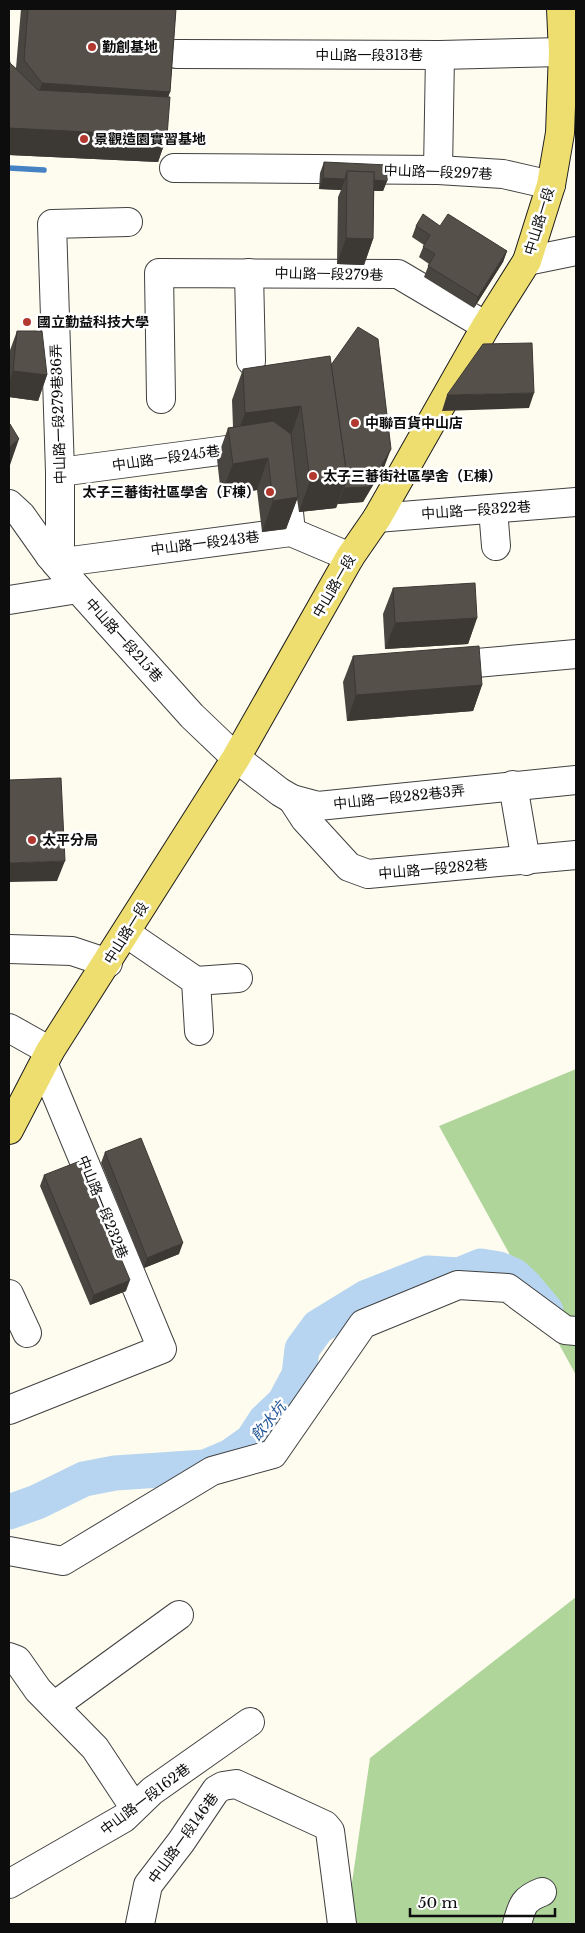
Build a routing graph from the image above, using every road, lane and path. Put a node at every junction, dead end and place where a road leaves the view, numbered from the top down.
1 (561, 9) edge
2 (563, 52) junction
3 (176, 54) edge
4 (440, 55) junction
5 (568, 132) edge
6 (174, 168) dead end
7 (438, 170) junction
8 (551, 185) junction
9 (128, 222) dead end
10 (576, 251) edge
11 (527, 261) junction
12 (249, 273) junction
13 (486, 326) junction
14 (251, 360) dead end
15 (160, 399) dead end
16 (60, 472) junction
17 (576, 502) edge
18 (494, 509) junction
19 (15, 510) edge
20 (376, 518) junction
21 (291, 532) junction
22 (496, 546) dead end
23 (350, 557) junction
24 (53, 559) junction
25 (78, 589) junction
26 (9, 600) edge
27 (576, 654) edge
28 (421, 668) edge
29 (236, 758) junction
30 (576, 780) edge
31 (514, 785) junction
32 (292, 799) junction
33 (576, 855) edge
34 (526, 861) junction
35 (126, 933) junction
36 (9, 949) edge
37 (108, 963) junction
38 (238, 978) dead end
39 (196, 981) junction
40 (9, 1028) edge
41 (199, 1031) dead end
42 (47, 1058) junction
43 (9, 1130) edge
44 (9, 1294) edge
45 (576, 1330) edge
46 (26, 1333) dead end
47 (9, 1410) edge
48 (9, 1551) edge
49 (179, 1615) dead end
50 (9, 1657) edge
51 (54, 1706) junction
52 (250, 1722) dead end
53 (134, 1807) junction
54 (9, 1884) edge
55 (542, 1892) dead end
56 (140, 1924) edge
57 (342, 1924) edge
58 (517, 1924) edge

1 - 2 main road, 中山路一段
2 - 4 street, 中山路一段313巷
2 - 5 main road, 中山路一段
3 - 4 street, 中山路一段313巷
4 - 7 street
5 - 8 main road, 中山路一段
6 - 7 street, 中山路一段297巷
7 - 8 street, 中山路一段297巷
8 - 11 main road, 中山路一段
9 - 16 street, 中山路一段279巷36弄
10 - 11 street
11 - 13 main road, 中山路一段
12 - 13 street, 中山路一段279巷
12 - 14 street
12 - 15 street, 中山路一段279巷
13 - 20 main road, 中山路一段
16 - 21 street, 中山路一段245巷
16 - 24 street, 中山路一段279巷36弄
17 - 18 street, 中山路一段322巷
18 - 20 street, 中山路一段322巷
18 - 22 street
19 - 24 street, 中山路一段215巷
20 - 23 main road, 中山路一段
21 - 23 street
21 - 24 street, 中山路一段243巷
23 - 29 main road, 中山路一段
24 - 25 street, 中山路一段215巷
25 - 26 street
25 - 29 street, 中山路一段215巷
27 - 28 street
29 - 32 street, 中山路一段282巷3弄
29 - 35 main road, 中山路一段
30 - 31 street, 中山路一段282巷3弄
31 - 32 street, 中山路一段282巷3弄
31 - 34 street
32 - 34 street, 中山路一段282巷
33 - 34 street, 中山路一段282巷
35 - 37 main road, 中山路一段
35 - 39 street
36 - 37 street
37 - 42 main road, 中山路一段
38 - 39 street
39 - 41 street
40 - 42 street
42 - 43 main road, 中山路一段
42 - 47 street, 中山路一段232巷
44 - 46 street
45 - 48 street
49 - 51 street
50 - 51 street
51 - 53 street
52 - 53 street, 中山路一段162巷
53 - 54 street, 中山路一段162巷
55 - 58 street
56 - 57 street, 中山路一段146巷

